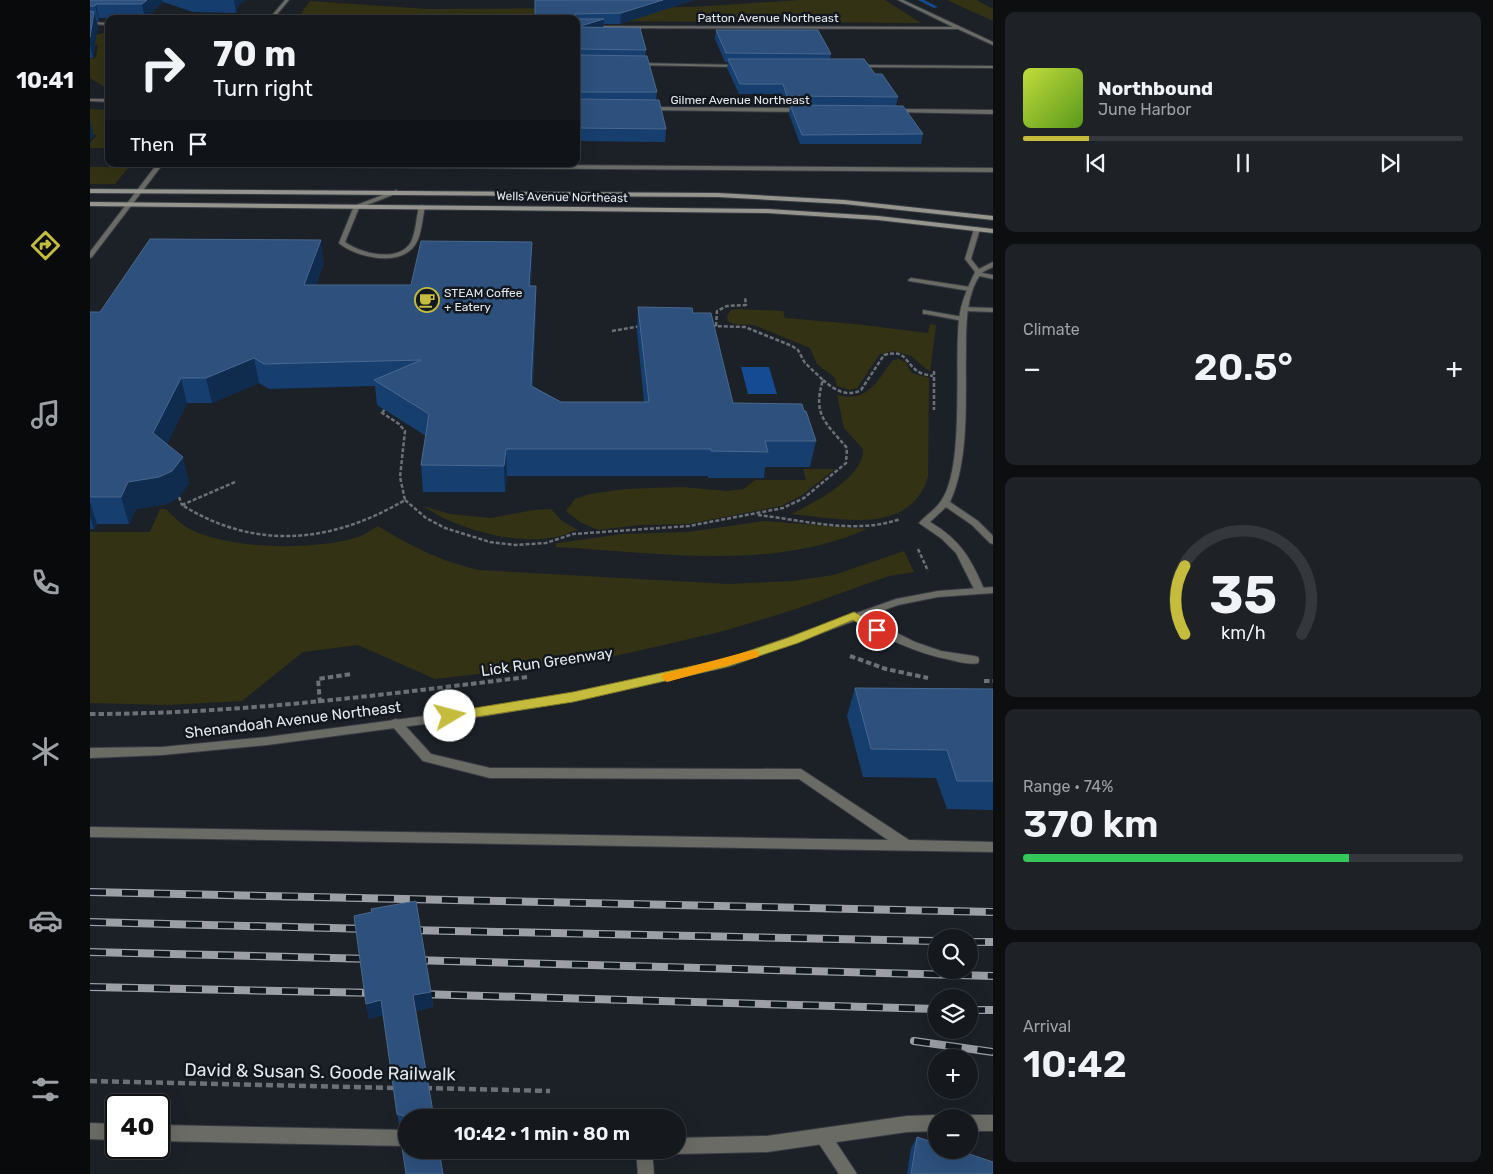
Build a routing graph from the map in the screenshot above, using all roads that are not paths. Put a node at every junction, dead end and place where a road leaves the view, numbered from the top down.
1 (287, 0) edge
2 (900, 0) edge
3 (274, 15) edge
4 (90, 23) edge
5 (105, 24) edge
6 (580, 27) edge
7 (960, 28) junction
8 (993, 44) edge
9 (633, 64) edge
10 (751, 66) edge
11 (846, 66) edge
12 (993, 66) edge
13 (90, 100) edge
14 (105, 101) edge
15 (636, 109) edge
16 (814, 110) edge
17 (884, 111) edge
18 (993, 112) edge
19 (158, 167) edge
20 (580, 167) edge
21 (993, 170) edge
22 (90, 191) edge
23 (139, 191) junction
24 (396, 192) junction
25 (90, 204) edge
26 (129, 204) junction
27 (356, 206) junction
28 (422, 207) junction
29 (993, 218) edge
30 (993, 224) edge
31 (977, 229) junction
32 (993, 231) edge
33 (90, 256) edge
34 (993, 264) edge
35 (977, 273) junction
36 (993, 277) edge
37 (911, 280) dead end
38 (970, 289) junction
39 (964, 309) junction
40 (993, 310) edge
41 (926, 312) dead end
42 (963, 319) junction
43 (945, 504) junction
44 (993, 541) edge
45 (993, 590) edge
46 (980, 591) junction
47 (854, 616) junction
48 (974, 660) dead end
49 (396, 724) junction
50 (90, 753) edge
51 (90, 832) edge
52 (907, 846) junction
53 (993, 848) edge
54 (978, 1123) edge
55 (993, 1123) edge
56 (928, 1124) edge
57 (90, 1131) edge
58 (105, 1132) edge
59 (170, 1133) edge
60 (822, 1136) junction
61 (398, 1138) edge
62 (686, 1146) edge
63 (645, 1159) edge
64 (646, 1174) edge
65 (849, 1174) edge

1 - 3 street
2 - 7 street
4 - 5 street
6 - 7 street, Patton Avenue Northeast
7 - 8 street
9 - 10 street
11 - 12 street
13 - 14 street
15 - 16 street, Gilmer Avenue Northeast
17 - 18 street
19 - 23 street
20 - 21 street
22 - 23 main road, Wells Avenue Northeast
23 - 24 main road, Wells Avenue Northeast
23 - 26 street
24 - 27 street
24 - 29 main road, Wells Avenue Northeast
25 - 26 main road, Wells Avenue Northeast
26 - 27 main road, Wells Avenue Northeast
26 - 33 street
27 - 28 main road, Wells Avenue Northeast
27 - 28 street
28 - 31 main road, Wells Avenue Northeast
30 - 31 main road
31 - 32 main road, Wells Avenue Northeast
31 - 35 street
34 - 35 street
35 - 36 street
35 - 38 street
37 - 38 street
38 - 39 street
39 - 40 street
39 - 42 street
41 - 42 street
42 - 43 street
43 - 44 street
43 - 46 street
45 - 46 street, Shenandoah Avenue Northeast
46 - 47 street, Shenandoah Avenue Northeast
47 - 48 street
47 - 49 street, Shenandoah Avenue Northeast
49 - 50 street, Shenandoah Avenue Northeast
49 - 52 street
51 - 52 street
52 - 53 street
54 - 55 street
56 - 60 street
57 - 58 street
59 - 61 street
60 - 62 street
60 - 65 street
63 - 64 street

